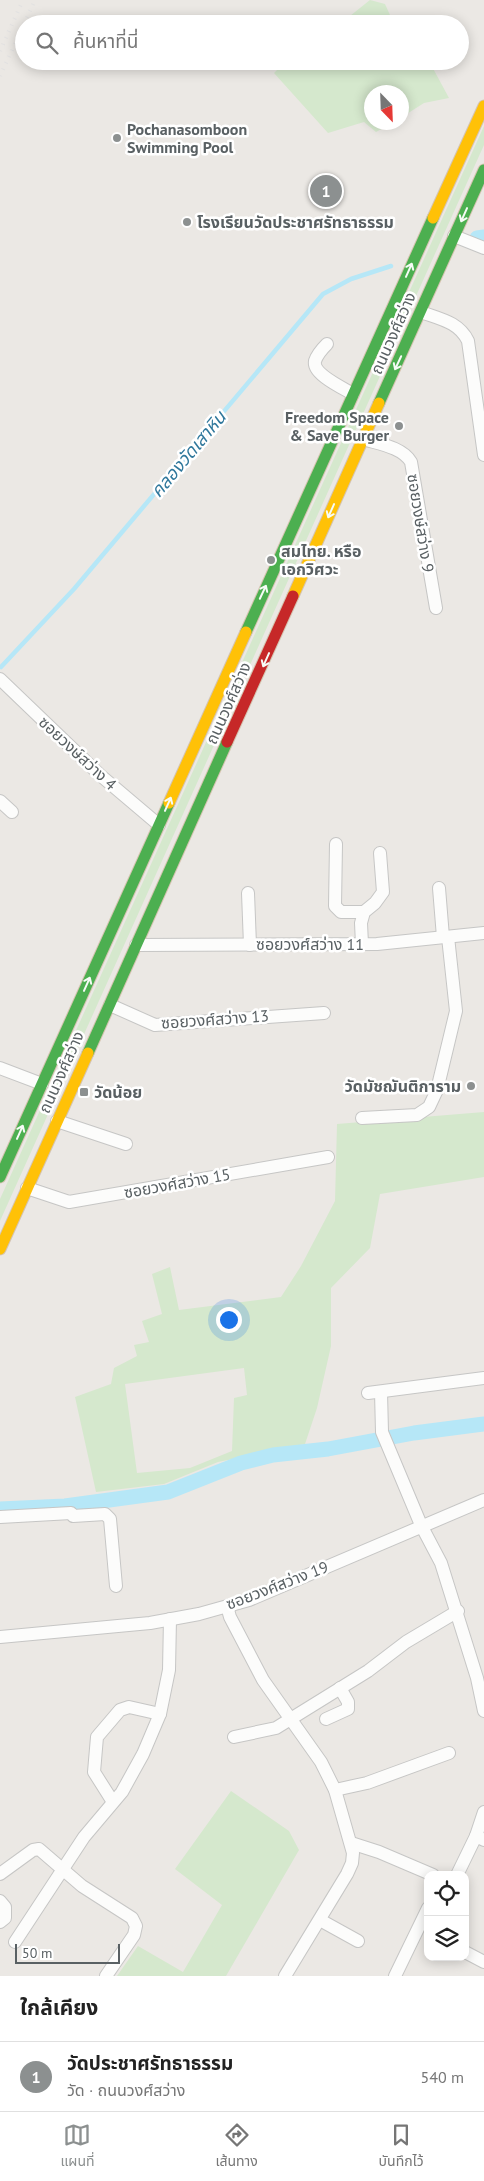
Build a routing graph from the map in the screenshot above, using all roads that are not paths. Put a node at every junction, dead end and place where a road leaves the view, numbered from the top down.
1 (484, 106) edge
2 (484, 170) edge
3 (481, 186) edge
4 (454, 236) junction
5 (484, 248) edge
6 (421, 312) junction
7 (327, 344) dead end
8 (353, 394) junction
9 (363, 439) junction
10 (484, 455) edge
11 (436, 608) dead end
12 (0, 679) edge
13 (0, 801) edge
14 (12, 812) dead end
15 (159, 826) junction
16 (336, 844) dead end
17 (380, 853) dead end
18 (439, 888) dead end
19 (248, 893) dead end
20 (364, 912) junction
21 (484, 933) edge
22 (445, 937) junction
23 (362, 944) junction
24 (136, 945) junction
25 (250, 945) junction
26 (110, 1005) junction
27 (324, 1013) dead end
28 (0, 1068) edge
29 (42, 1084) junction
30 (362, 1118) dead end
31 (57, 1121) junction
32 (126, 1144) dead end
33 (328, 1158) dead end
34 (0, 1177) edge
35 (27, 1188) junction
36 (0, 1249) edge
37 (484, 1378) edge
38 (368, 1392) dead end
39 (381, 1392) junction
40 (484, 1500) edge
41 (0, 1517) edge
42 (421, 1525) junction
43 (116, 1586) dead end
44 (227, 1606) junction
45 (458, 1611) junction
46 (170, 1619) junction
47 (0, 1637) edge
48 (340, 1688) junction
49 (484, 1711) edge
50 (160, 1714) junction
51 (291, 1718) junction
52 (326, 1719) dead end
53 (234, 1737) dead end
54 (449, 1753) dead end
55 (335, 1790) junction
56 (113, 1802) junction
57 (484, 1812) edge
58 (480, 1838) edge
59 (351, 1843) junction
60 (62, 1869) junction
61 (424, 1871) edge
62 (460, 1871) edge
63 (0, 1874) edge
64 (0, 1901) edge
65 (426, 1916) edge
66 (320, 1920) junction
67 (0, 1922) edge
68 (423, 1929) edge
69 (358, 1941) dead end
70 (15, 1942) dead end
71 (469, 1954) edge
72 (484, 1962) edge
73 (106, 1976) edge
74 (285, 1976) edge
75 (395, 1976) edge

8 -> 1 main road, ถนนวงศ์สว่าง
2 - 3 main road, ถนนวงศ์สว่าง
3 -> 4 main road, ถนนวงศ์สว่าง
4 - 5 street
4 - 6 main road, ถนนวงศ์สว่าง
6 -> 9 main road, ถนนวงศ์สว่าง
6 - 10 street
7 - 8 street
15 -> 8 main road, ถนนวงศ์สว่าง
9 - 11 street, ซอยวงษ์สว่าง 9
9 -> 24 main road, ถนนวงศ์สว่าง
12 - 15 street, ซอยวงษ์สว่าง 4
13 - 14 street
29 -> 15 main road, ถนนวงศ์สว่าง
16 - 20 street
17 - 20 street
18 - 22 street
19 - 25 street
20 - 23 street
21 - 22 street, ซอยวงศ์สว่าง 11
22 - 23 street, ซอยวงศ์สว่าง 11
22 - 30 street
23 - 25 street, ซอยวงศ์สว่าง 11
24 - 25 street, ซอยวงศ์สว่าง 11
24 - 26 main road, ถนนวงศ์สว่าง
26 - 27 street, ซอยวงศ์สว่าง 13
26 - 31 main road, ถนนวงศ์สว่าง
28 - 29 street
34 -> 29 main road, ถนนวงศ์สว่าง
31 - 32 street
31 - 35 main road, ถนนวงศ์สว่าง
33 - 35 street, ซอยวงศ์สว่าง 15
35 - 36 main road, ถนนวงศ์สว่าง
37 - 39 street
38 - 39 street
39 - 42 street
40 - 42 street, ซอยวงศ์สว่าง 19
41 - 43 street
42 - 44 street, ซอยวงศ์สว่าง 19
42 - 45 street
44 - 46 street, ซอยวงศ์สว่าง 19
44 - 51 street
45 - 48 street
45 - 49 street
46 - 47 street, ซอยวงศ์สว่าง 19
46 - 50 street
48 - 51 street
48 - 52 street
50 - 56 street
50 - 56 street
51 - 53 street
51 - 55 street
54 - 55 street
55 - 59 street
56 - 60 street
57 - 58 street
58 - 62 street
59 - 61 street
59 - 66 street
60 - 63 street
60 - 70 street
60 - 73 street
64 - 67 street
65 - 68 street
66 - 69 street
66 - 74 street
68 - 75 street
71 - 72 street

